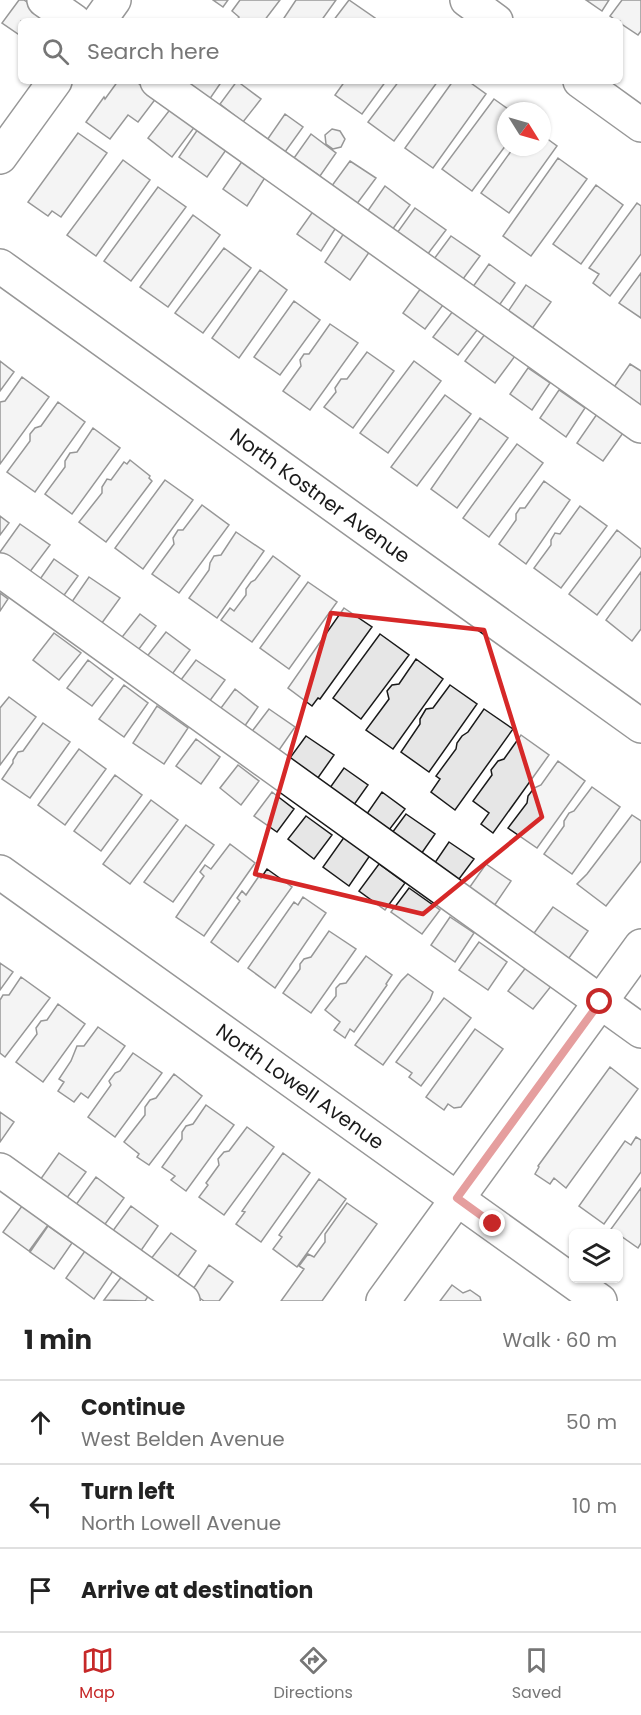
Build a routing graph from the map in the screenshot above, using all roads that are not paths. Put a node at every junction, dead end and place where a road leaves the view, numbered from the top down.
1 (44, 0) edge
2 (114, 0) edge
3 (467, 0) edge
4 (70, 18) edge
5 (101, 18) edge
6 (492, 18) edge
7 (53, 84) edge
8 (161, 84) edge
9 (584, 84) edge
10 (641, 125) edge
11 (0, 157) edge
12 (0, 266) edge
13 (641, 426) edge
14 (0, 570) edge
15 (641, 726) edge
16 (0, 872) edge
17 (641, 946) edge
18 (600, 1002) junction
19 (641, 1031) edge
20 (0, 1170) edge
21 (457, 1198) junction
22 (183, 1301) edge
23 (383, 1301) edge
24 (600, 1301) edge

1 - 4 street
2 - 5 street
3 - 6 street
7 - 11 street
8 - 13 street
9 - 10 street
12 - 15 street, North Kostner Avenue
14 - 18 street
16 - 21 street, North Lowell Avenue
17 - 18 street
18 - 19 street
18 - 21 street
20 - 22 street
21 - 23 street
21 - 24 street, North Lowell Avenue

